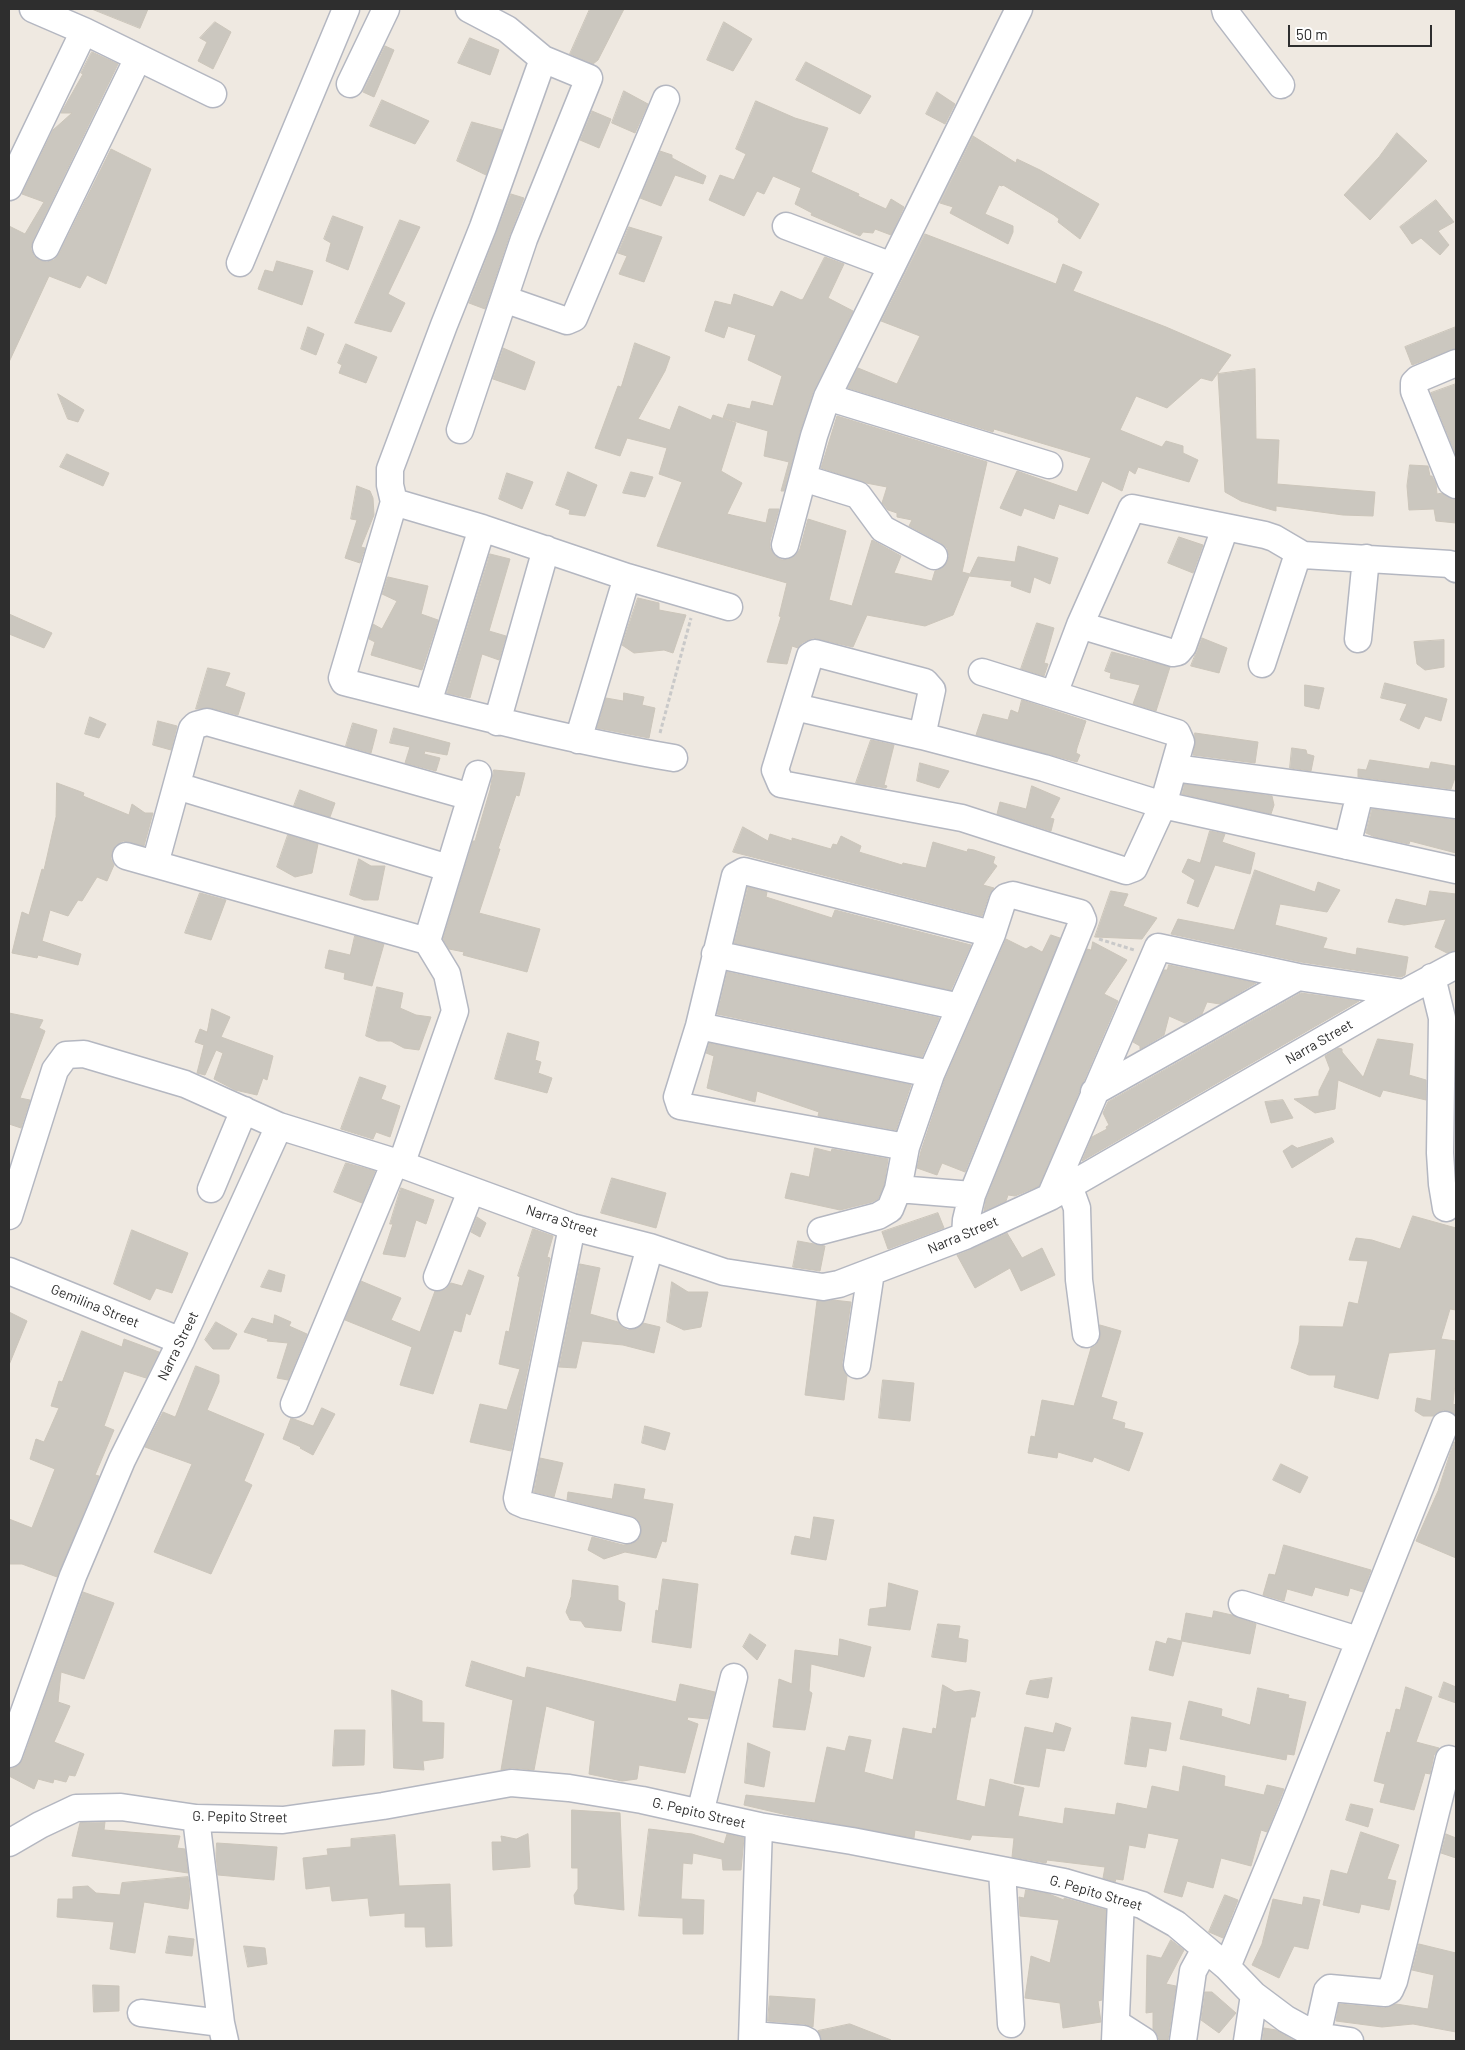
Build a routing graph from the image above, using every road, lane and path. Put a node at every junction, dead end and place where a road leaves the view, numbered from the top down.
1 (33, 9) edge
2 (346, 9) edge
3 (386, 9) edge
4 (468, 9) edge
5 (1019, 9) edge
6 (1225, 9) edge
7 (512, 19) edge
8 (84, 30) junction
9 (138, 58) junction
10 (543, 58) junction
11 (350, 84) dead end
12 (1281, 85) dead end
13 (213, 94) dead end
14 (666, 99) dead end
15 (9, 187) edge
16 (786, 226) dead end
17 (46, 247) dead end
18 (240, 263) dead end
19 (892, 266) junction
20 (504, 299) junction
21 (1456, 363) edge
22 (827, 397) junction
23 (460, 430) dead end
24 (1049, 465) dead end
25 (802, 478) junction
26 (1456, 485) edge
27 (394, 502) junction
28 (482, 528) junction
29 (1225, 528) junction
30 (785, 545) dead end
31 (546, 549) junction
32 (1300, 554) junction
33 (934, 556) dead end
34 (1366, 558) junction
35 (1456, 569) edge
36 (627, 577) junction
37 (696, 597) junction
38 (730, 607) dead end
39 (1080, 625) junction
40 (1358, 639) dead end
41 (1262, 664) dead end
42 (982, 672) dead end
43 (1054, 694) junction
44 (428, 703) junction
45 (795, 707) junction
46 (497, 722) junction
47 (922, 736) junction
48 (578, 740) junction
49 (664, 757) joint
50 (1174, 768) junction
51 (177, 786) junction
52 (1360, 793) junction
53 (1163, 805) junction
54 (1456, 805) edge
55 (1347, 846) junction
56 (126, 856) dead end
57 (155, 864) junction
58 (448, 868) junction
59 (1456, 870) edge
60 (1079, 933) junction
61 (992, 934) junction
62 (427, 941) junction
63 (716, 954) junction
64 (1154, 955) junction
65 (1456, 965) edge
66 (1298, 977) junction
67 (1432, 977) junction
68 (1404, 992) junction
69 (960, 1007) junction
70 (700, 1026) junction
71 (931, 1074) junction
72 (1094, 1092) junction
73 (244, 1110) junction
74 (279, 1126) junction
75 (906, 1147) junction
76 (398, 1164) junction
77 (211, 1189) dead end
78 (898, 1189) junction
79 (470, 1191) junction
80 (1060, 1191) junction
81 (972, 1195) junction
82 (1446, 1208) dead end
83 (9, 1216) edge
84 (572, 1226) junction
85 (821, 1231) dead end
86 (965, 1236) junction
87 (650, 1247) junction
88 (9, 1271) edge
89 (871, 1272) junction
90 (437, 1278) dead end
91 (632, 1315) dead end
92 (1086, 1334) dead end
93 (181, 1341) junction
94 (857, 1366) dead end
95 (294, 1404) dead end
96 (1445, 1426) dead end
97 (627, 1530) dead end
98 (1242, 1604) dead end
99 (1358, 1640) junction
100 (734, 1677) dead end
101 (9, 1754) edge
102 (1449, 1759) dead end
103 (700, 1813) junction
104 (196, 1818) junction
105 (758, 1826) junction
106 (9, 1843) edge
107 (1002, 1870) junction
108 (1121, 1899) junction
109 (1205, 1949) junction
110 (1227, 1967) junction
111 (1254, 1996) junction
112 (141, 2013) dead end
113 (1011, 2024) dead end
114 (223, 2032) edge
115 (1116, 2032) edge
116 (1317, 2036) junction
117 (753, 2038) edge
118 (807, 2041) edge
119 (1144, 2041) edge
120 (1183, 2041) edge
121 (1248, 2041) edge
122 (1345, 2041) edge

1 - 8 street
2 - 18 street
3 - 11 street
4 - 7 street
5 - 19 street
6 - 12 street
7 - 10 street
8 - 9 street
8 - 15 street
9 - 13 street
9 - 17 street
10 - 20 street
10 - 27 street
14 - 20 street
16 - 19 street
19 - 22 street
20 - 23 street
21 - 26 street
22 - 24 street
22 - 25 street
25 - 30 street
25 - 33 street
27 - 28 street
27 - 44 street
28 - 31 street
28 - 44 street
29 - 32 street
29 - 39 street
29 - 39 street
31 - 36 street
31 - 46 street
32 - 34 street
32 - 41 street
34 - 35 street
34 - 40 street
36 - 37 street
36 - 48 street
37 - 38 street
37 - 49 path
39 - 43 street
42 - 43 street
43 - 50 street
44 - 46 street
45 - 47 street
45 - 47 street
45 - 53 street
46 - 48 street
47 - 53 street
48 - 49 street
50 - 52 street
50 - 53 street
51 - 57 street
51 - 58 street
51 - 58 street
52 - 54 street
52 - 55 street
53 - 55 street
55 - 59 street
56 - 57 street
57 - 62 street
58 - 62 street
60 - 61 street
60 - 64 path
60 - 81 street
61 - 63 street
61 - 69 street
62 - 76 street
63 - 69 street
63 - 70 street
64 - 66 street
64 - 72 street
65 - 67 street, Narra Street
66 - 68 street
66 - 72 street
67 - 68 street, Narra Street
67 - 82 street
68 - 80 street, Narra Street
69 - 71 street
70 - 71 street
70 - 75 street
71 - 75 street
72 - 80 street
73 - 74 street
73 - 77 street
73 - 83 street
74 - 76 street, Narra Street
74 - 93 street, Narra Street
75 - 78 street
76 - 79 street, Narra Street
76 - 95 street
78 - 81 street
78 - 85 street
79 - 84 street, Narra Street
79 - 90 street
80 - 86 street, Narra Street
80 - 92 street
81 - 86 street
84 - 87 street, Narra Street
84 - 97 street
86 - 89 street, Narra Street
87 - 89 street, Narra Street
87 - 91 street
88 - 93 street, Gemilina Street
89 - 94 street
93 - 101 street, Narra Street
96 - 99 street
98 - 99 street
99 - 110 street
100 - 103 street
102 - 116 street
103 - 104 street, G. Pepito Street
103 - 105 street, G. Pepito Street
104 - 106 street, G. Pepito Street
104 - 114 street
105 - 107 street, G. Pepito Street
105 - 117 street
107 - 108 street, G. Pepito Street
107 - 113 street
108 - 109 street, G. Pepito Street
108 - 115 street
109 - 110 street, G. Pepito Street
109 - 120 street
110 - 111 street, G. Pepito Street
111 - 116 street, G. Pepito Street
111 - 121 street
112 - 114 street
115 - 119 street
116 - 122 street, G. Pepito Street
117 - 118 street

